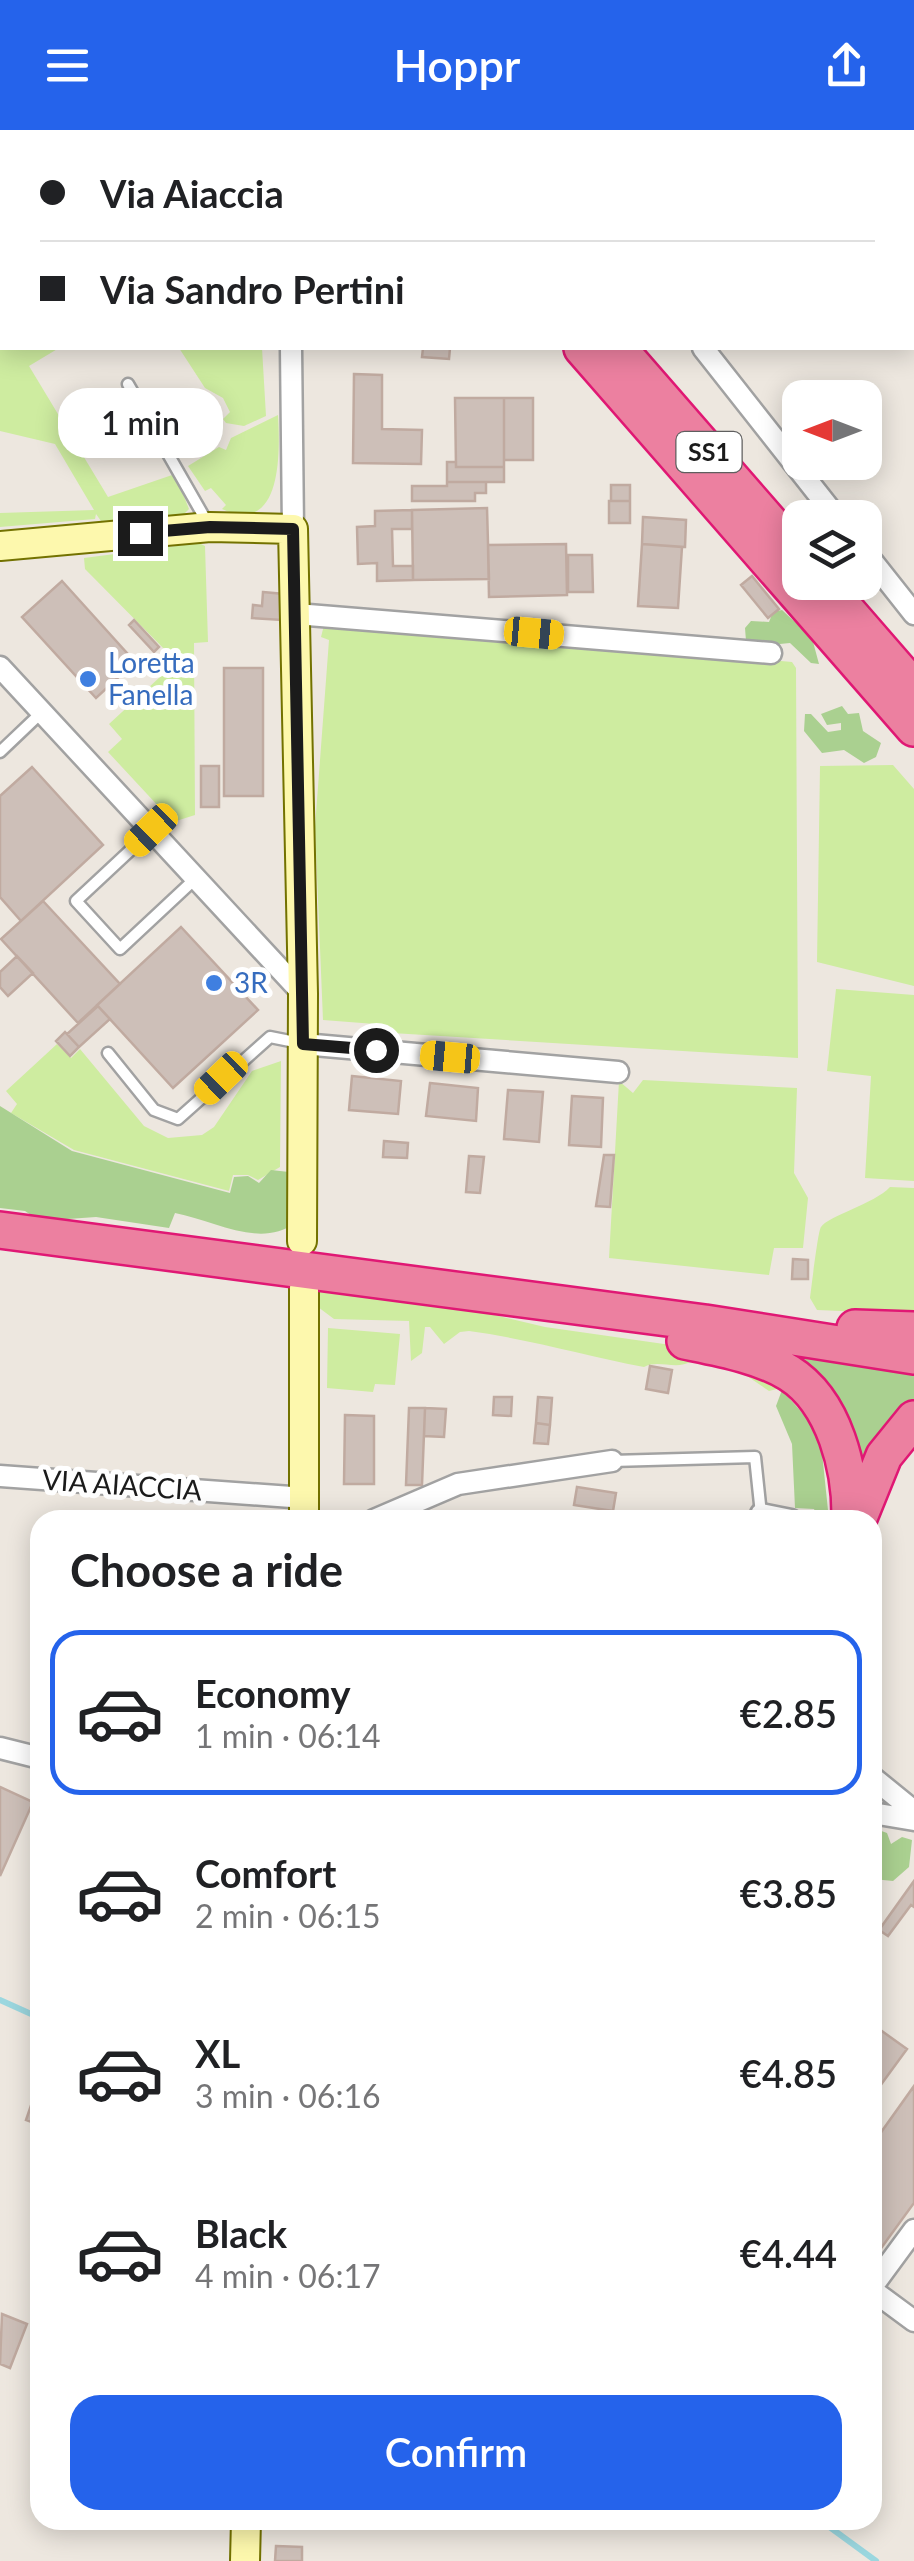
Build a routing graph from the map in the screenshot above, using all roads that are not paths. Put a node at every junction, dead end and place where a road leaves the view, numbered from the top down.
1 (291, 350) edge
2 (593, 350) edge
3 (593, 350) edge
4 (704, 350) edge
5 (128, 384) dead end
6 (824, 500) edge
7 (210, 527) junction
8 (293, 529) junction
9 (782, 539) edge
10 (0, 546) edge
11 (882, 574) edge
12 (838, 600) edge
13 (296, 614) junction
14 (914, 614) edge
15 (771, 653) dead end
16 (1, 670) edge
17 (914, 688) edge
18 (42, 712) junction
19 (914, 728) edge
20 (0, 752) edge
21 (151, 830) junction
22 (196, 878) junction
23 (303, 994) junction
24 (303, 1044) junction
25 (108, 1053) dead end
26 (618, 1072) dead end
27 (0, 1230) edge
28 (302, 1241) dead end
29 (304, 1288) dead end
30 (539, 1302) junction
31 (705, 1323) junction
32 (914, 1330) edge
33 (914, 1356) edge
34 (914, 1419) edge
35 (612, 1461) joint
36 (0, 1476) edge
37 (304, 1509) edge
38 (397, 1510) edge
39 (761, 1510) edge
40 (850, 1510) edge
41 (862, 1510) edge
42 (0, 1748) edge
43 (30, 1756) edge
44 (882, 1784) edge
45 (914, 1811) edge
46 (882, 1815) edge
47 (914, 1820) edge
48 (914, 2230) edge
49 (882, 2274) edge
50 (882, 2296) edge
51 (914, 2321) edge
52 (246, 2530) edge
53 (244, 2561) edge

1 - 8 street
2 - 9 highway, SS1
3 - 19 highway, SS1
4 - 6 street
5 - 7 lane
7 - 8 street
7 - 10 street
8 - 13 street
11 - 14 street
12 - 17 highway
13 - 15 street
13 - 23 street
16 - 18 street
18 - 20 lane
18 - 21 street
21 - 22 street
21 - 22 lane
22 - 23 street
23 - 24 street
24 - 25 lane
24 - 26 street
24 - 28 street
27 - 30 highway
29 - 37 street, VIA AIACCIA
30 - 31 highway
30 - 40 highway
31 - 32 highway
31 - 33 highway
34 - 41 highway
35 - 38 street
35 - 39 lane
36 - 37 street, VIA AIACCIA
42 - 43 street
44 - 45 street
46 - 47 street
48 - 49 street
50 - 51 street
52 - 53 street

